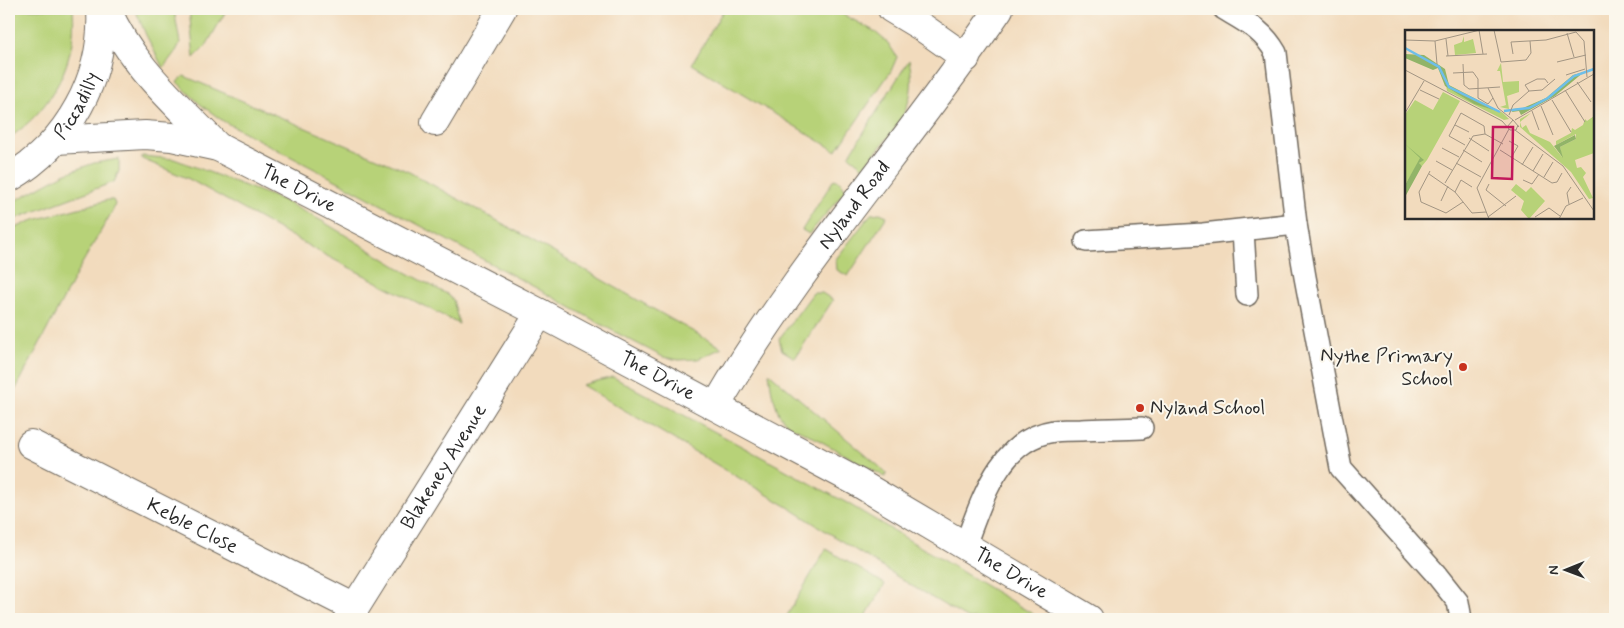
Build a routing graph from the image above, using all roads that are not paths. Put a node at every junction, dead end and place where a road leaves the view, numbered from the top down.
1 (101, 9) edge
2 (107, 9) edge
3 (502, 9) edge
4 (892, 9) edge
5 (999, 9) edge
6 (1224, 9) edge
7 (966, 58) junction
8 (435, 122) dead end
9 (56, 140) junction
10 (218, 147) junction
11 (9, 178) edge
12 (1296, 224) junction
13 (1243, 230) junction
14 (1086, 241) dead end
15 (1247, 295) dead end
16 (540, 313) junction
17 (716, 406) junction
18 (1142, 428) dead end
19 (31, 444) dead end
20 (965, 545) junction
21 (351, 614) edge
22 (1089, 619) edge
23 (1461, 619) edge

1 - 9 street, Piccadilly
2 - 10 street, The Drive
3 - 8 street
4 - 7 street
5 - 7 street, Nyland Road
6 - 12 lane
7 - 17 street, Nyland Road
9 - 10 street, The Drive
9 - 11 street, Piccadilly
10 - 16 street, The Drive
12 - 13 lane
12 - 23 lane
13 - 14 lane
13 - 15 lane
16 - 17 street, The Drive
16 - 21 street, Blakeney Avenue
17 - 20 street, The Drive
18 - 20 lane
19 - 21 street, Keble Close
20 - 22 street, The Drive

